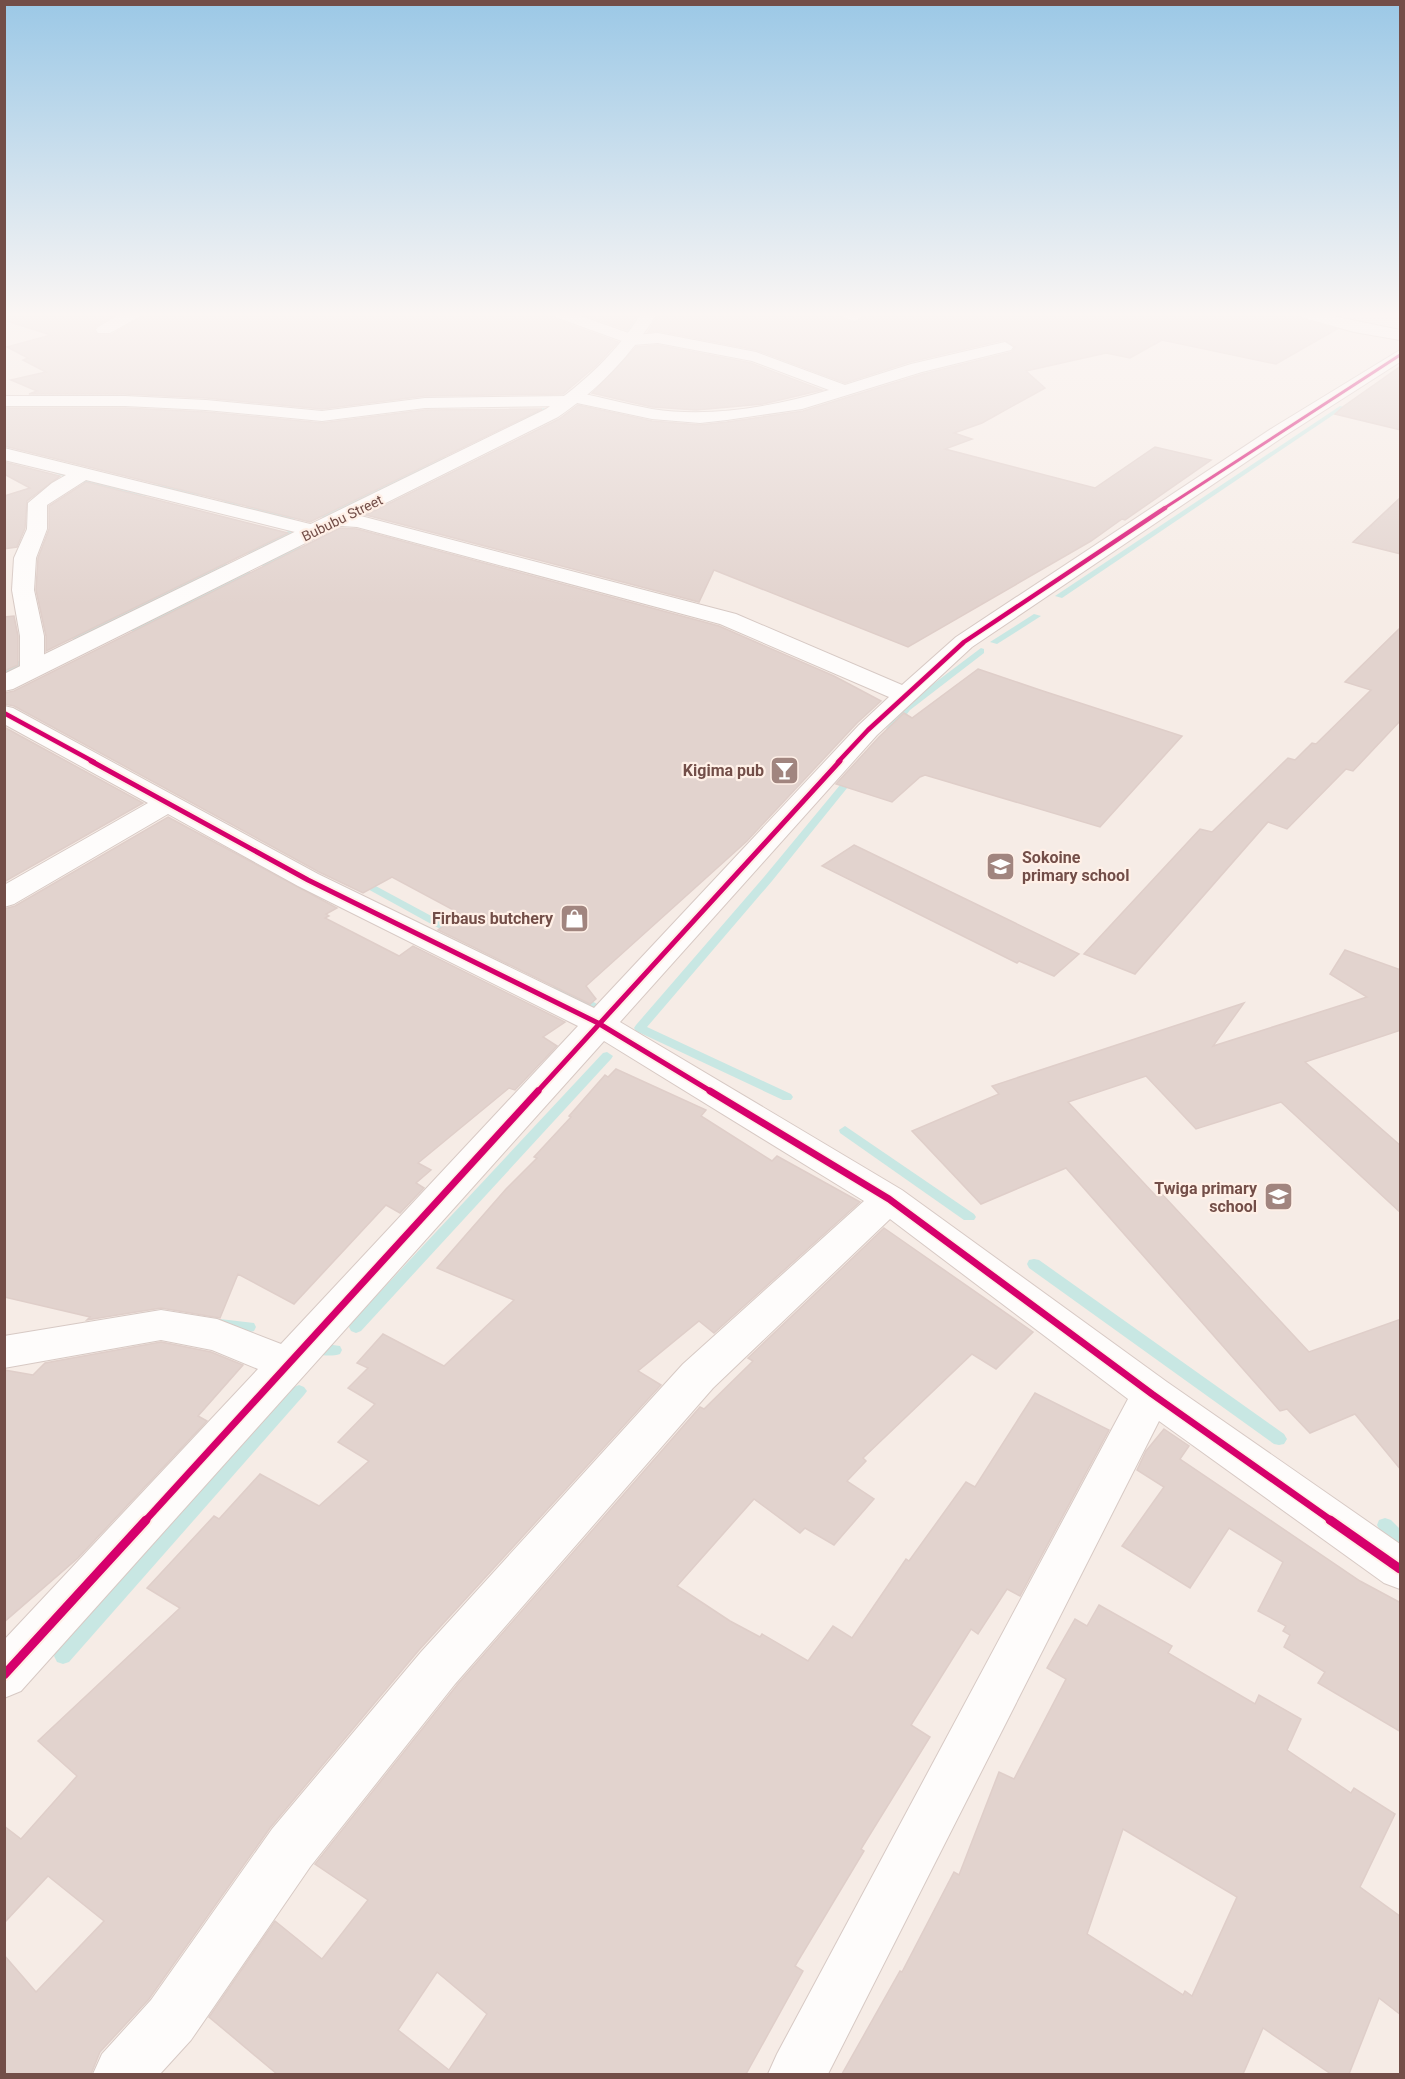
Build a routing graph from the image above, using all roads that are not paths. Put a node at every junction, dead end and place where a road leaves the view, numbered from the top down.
1 (264, 411) edge
2 (366, 411) edge
3 (550, 411) edge
4 (636, 411) edge
5 (751, 411) edge
6 (1312, 411) edge
7 (4, 454) edge
8 (25, 459) junction
9 (4, 465) edge
10 (82, 474) junction
11 (325, 526) junction
12 (32, 669) junction
13 (4, 684) edge
14 (904, 695) junction
15 (4, 713) edge
16 (167, 803) junction
17 (4, 898) edge
18 (598, 1023) junction
19 (889, 1199) junction
20 (4, 1352) edge
21 (289, 1364) junction
22 (1152, 1394) junction
23 (1401, 1569) edge
24 (4, 1675) edge
25 (122, 2074) edge
26 (797, 2074) edge

1 - 2 street
3 - 11 street, Bububu Street
4 - 5 street
6 - 14 street
7 - 8 street
8 - 9 street
8 - 10 street
10 - 11 street
10 - 12 street
11 - 12 street, Bububu Street
11 - 14 street
12 - 13 street, Bububu Street
14 - 18 street
15 - 16 street
16 - 17 street
16 - 18 street
18 - 19 street
18 - 21 street
19 - 22 street
19 - 25 street
20 - 21 street
21 - 24 street
22 - 23 street
22 - 26 street

